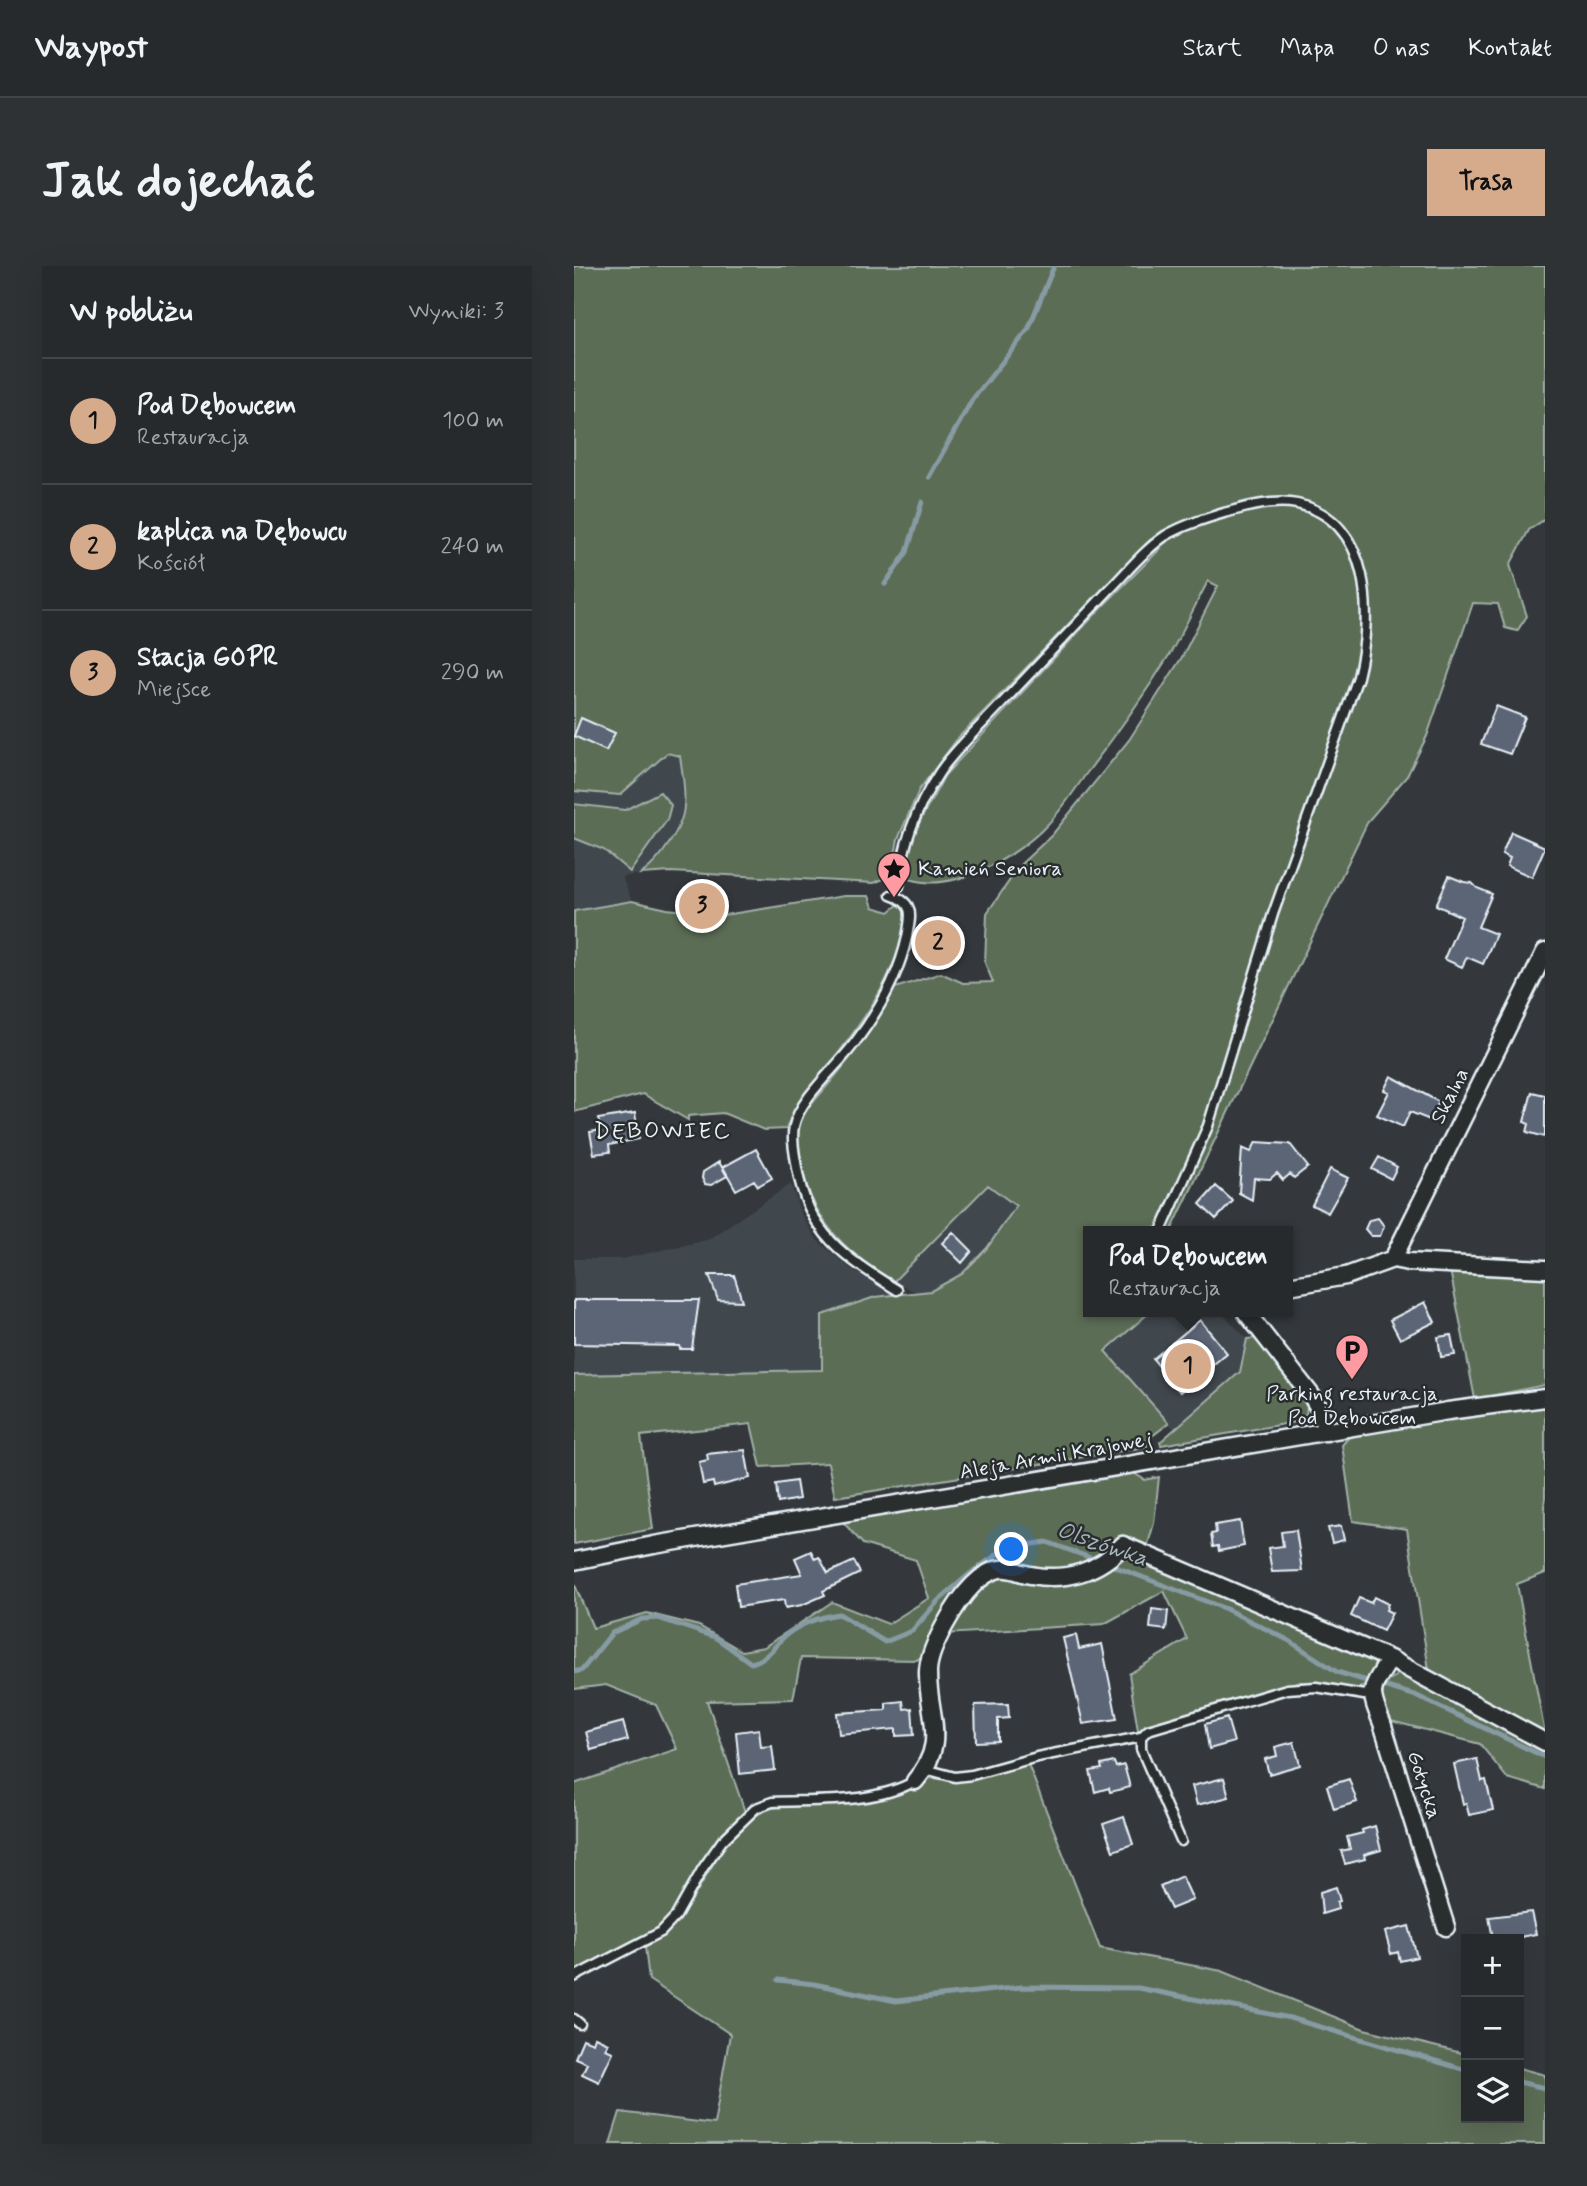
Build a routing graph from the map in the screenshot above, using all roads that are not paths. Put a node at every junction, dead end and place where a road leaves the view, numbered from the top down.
1 (899, 886) dead end
2 (891, 895) dead end
3 (1545, 952) edge
4 (1163, 1226) edge
5 (1393, 1259) junction
6 (1545, 1269) edge
7 (1293, 1285) edge
8 (897, 1290) dead end
9 (1250, 1317) edge
10 (1545, 1398) edge
11 (1326, 1432) junction
12 (574, 1561) edge
13 (1386, 1665) junction
14 (1371, 1691) junction
15 (1141, 1737) junction
16 (1545, 1742) edge
17 (920, 1775) junction
18 (1181, 1842) dead end
19 (1446, 1927) dead end
20 (574, 1977) edge

1 - 4 lane
2 - 8 lane
3 - 5 street, Skalna
5 - 6 street
5 - 7 street
9 - 11 street
10 - 11 street, Aleja Armii Krajowej
11 - 12 street, Aleja Armii Krajowej
13 - 14 street
13 - 16 street
13 - 17 street
14 - 15 lane
14 - 19 street, Gotycka
15 - 17 lane
15 - 18 lane
17 - 20 lane

